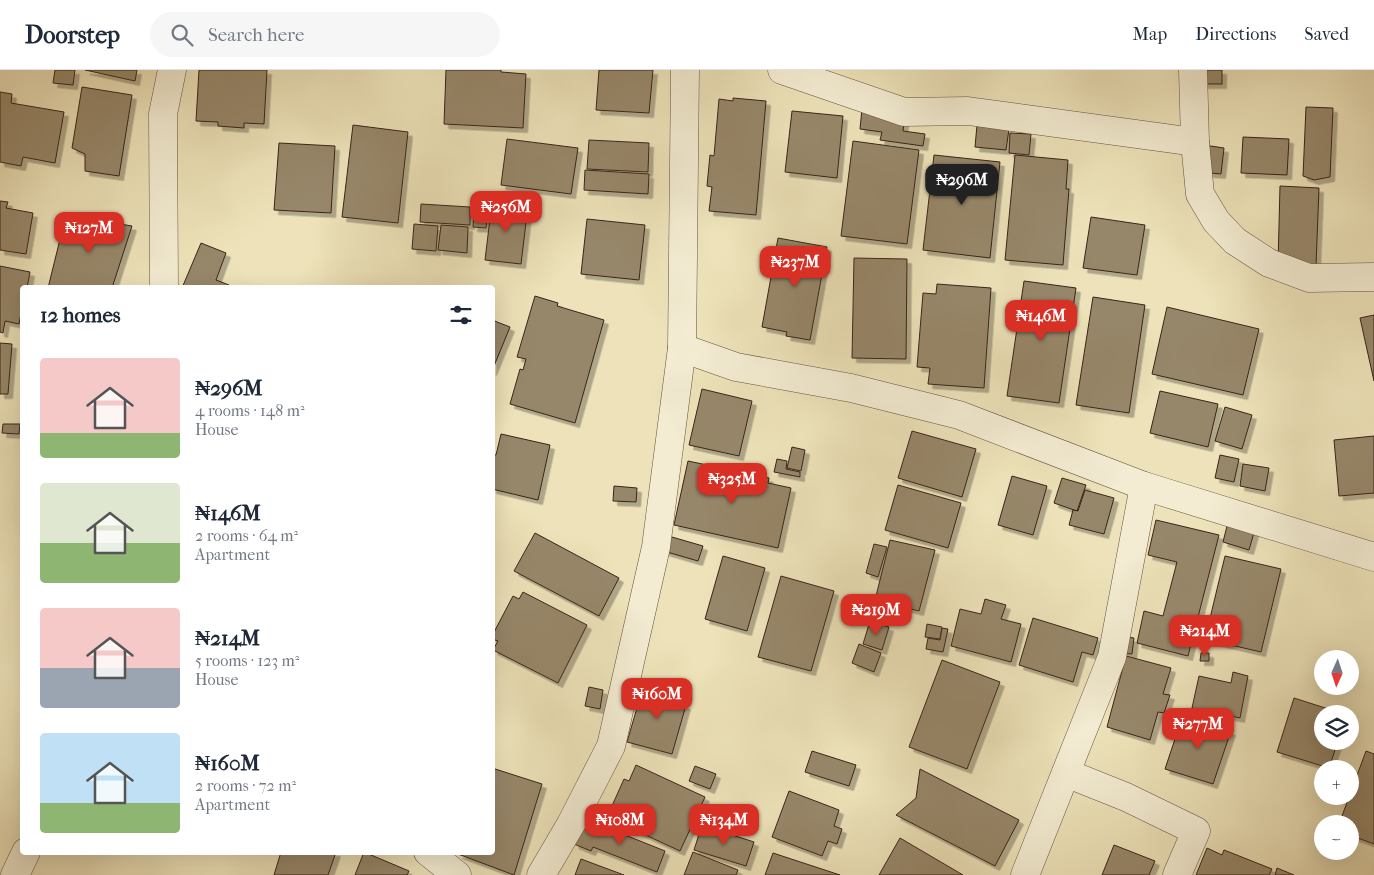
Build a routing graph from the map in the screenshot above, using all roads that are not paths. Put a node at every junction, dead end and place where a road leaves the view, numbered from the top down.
1 (172, 70) edge
2 (685, 70) edge
3 (782, 70) edge
4 (1193, 70) edge
5 (1195, 142) junction
6 (1374, 277) edge
7 (164, 285) edge
8 (682, 348) junction
9 (1144, 486) junction
10 (1374, 557) edge
11 (1066, 773) junction
12 (25, 855) edge
13 (432, 855) edge
14 (16, 875) edge
15 (457, 875) edge
16 (541, 875) edge
17 (1024, 875) edge
18 (1177, 875) edge

1 - 7 street
2 - 8 street
3 - 5 street
4 - 5 street
5 - 6 street
8 - 9 street
8 - 16 street
9 - 10 street
9 - 11 street
11 - 17 street
11 - 18 street
12 - 14 street
13 - 15 street

